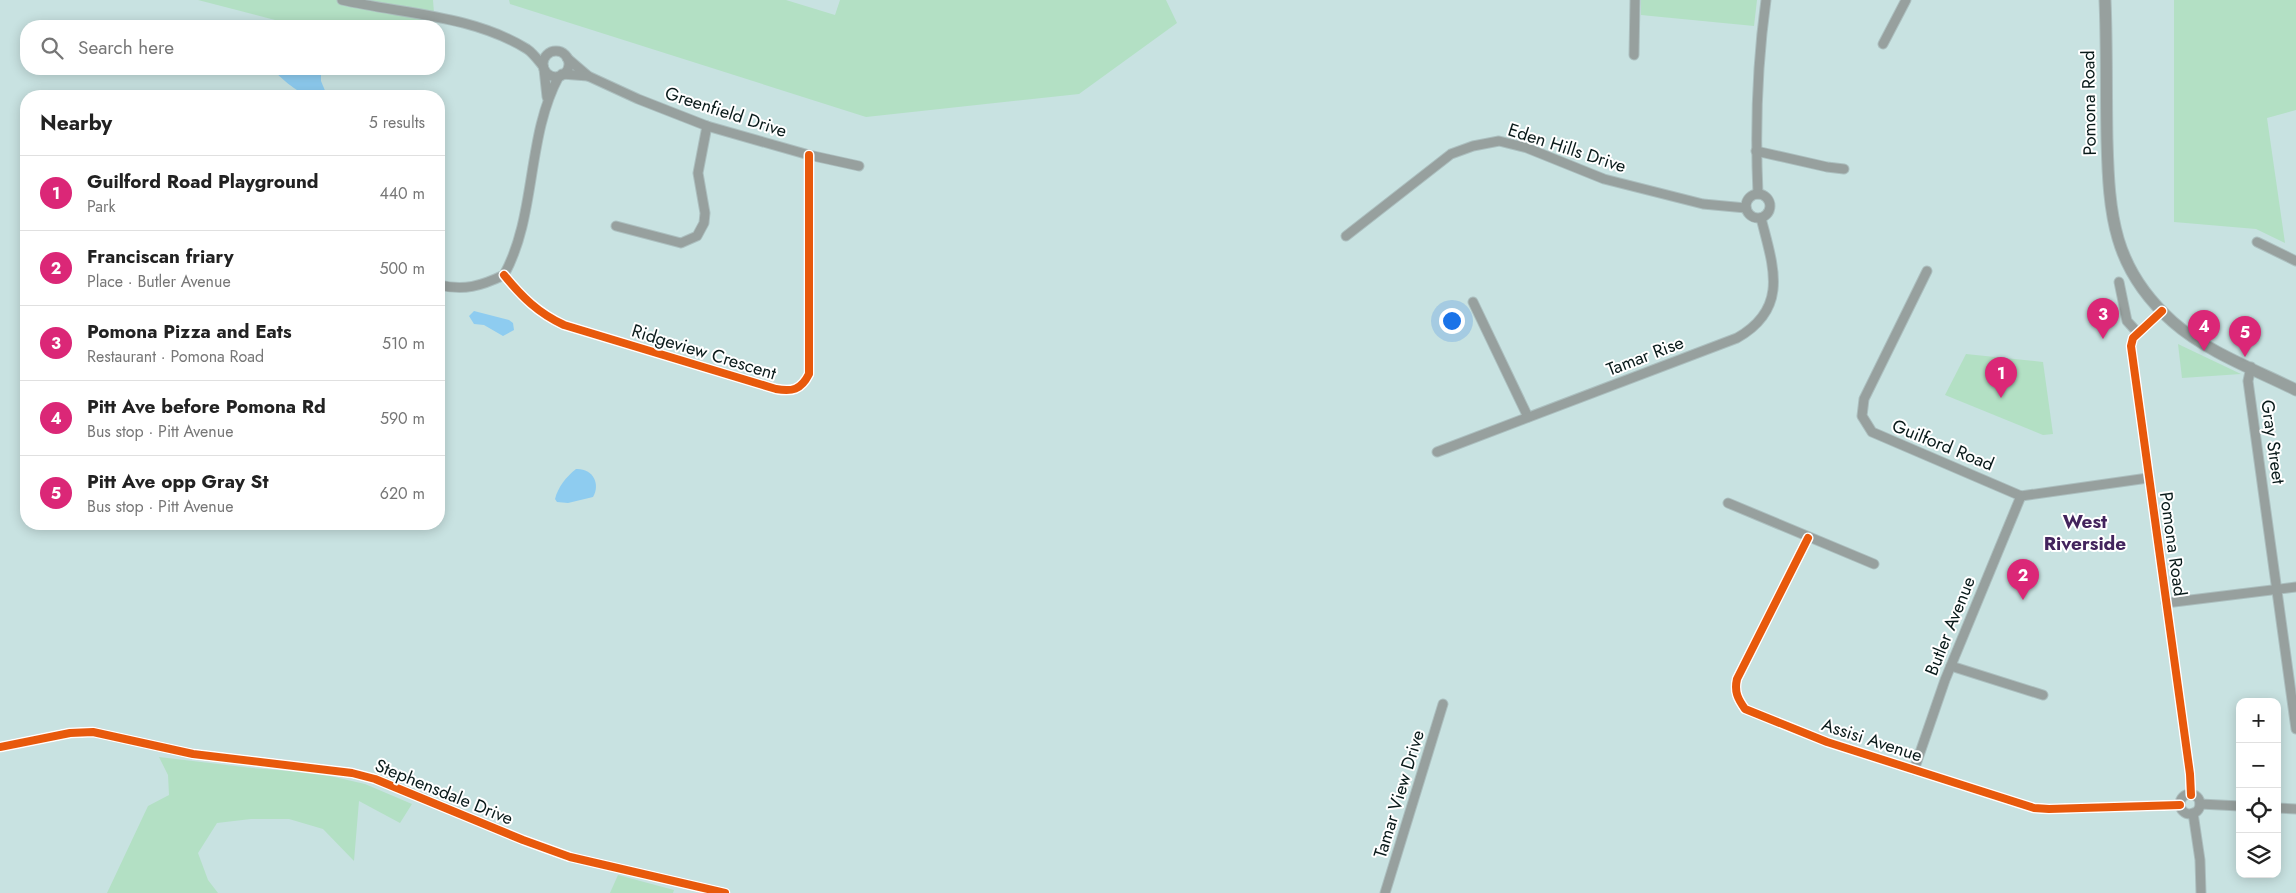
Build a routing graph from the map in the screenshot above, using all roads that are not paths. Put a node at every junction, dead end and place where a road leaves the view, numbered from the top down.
1 (342, 0) edge
2 (1635, 0) edge
3 (1766, 0) edge
4 (1906, 0) edge
5 (2105, 0) edge
6 (1883, 44) dead end
7 (529, 50) junction
8 (554, 51) junction
9 (1634, 55) dead end
10 (567, 58) junction
11 (544, 68) junction
12 (561, 75) junction
13 (588, 76) junction
14 (548, 97) junction
15 (707, 126) junction
16 (1756, 151) junction
17 (809, 155) junction
18 (859, 166) dead end
19 (1844, 169) dead end
20 (1758, 194) junction
21 (1746, 208) junction
22 (1761, 218) junction
23 (616, 226) dead end
24 (1346, 236) dead end
25 (2257, 242) dead end
26 (2296, 261) edge
27 (1927, 272) dead end
28 (504, 275) junction
29 (2118, 282) dead end
30 (445, 286) edge
31 (1473, 302) dead end
32 (2162, 311) junction
33 (2138, 333) junction
34 (2251, 367) junction
35 (2296, 390) edge
36 (1528, 418) junction
37 (1437, 452) dead end
38 (2148, 478) junction
39 (2021, 496) junction
40 (1728, 503) dead end
41 (1808, 538) junction
42 (1874, 564) dead end
43 (2296, 587) edge
44 (2276, 588) junction
45 (2166, 603) junction
46 (1951, 666) junction
47 (2043, 695) dead end
48 (2294, 700) edge
49 (1443, 704) dead end
50 (2296, 730) edge
51 (0, 747) edge
52 (1914, 770) junction
53 (2191, 795) junction
54 (2200, 804) junction
55 (2180, 805) junction
56 (2236, 806) edge
57 (2281, 808) edge
58 (2296, 809) edge
59 (2193, 813) junction
60 (725, 893) edge
61 (1385, 893) edge
62 (2201, 893) edge

1 - 7 street
2 - 9 street
3 - 16 street
4 - 6 street
5 - 32 street, Pomona Road
7 - 8 street
7 - 11 street
8 - 10 street
8 - 11 street
10 - 12 street
10 - 13 street, Greenfield Drive
11 - 12 street
11 - 14 street
12 - 13 street, Greenfield Drive
12 - 14 street
13 - 15 street, Greenfield Drive
14 - 28 street
15 - 17 street, Greenfield Drive
15 - 23 street
16 - 19 street
16 - 20 street
17 - 18 street, Greenfield Drive
17 - 28 street, Ridgeview Crescent
20 - 21 street
20 - 22 street
21 - 22 street
21 - 24 street, Eden Hills Drive
22 - 36 street, Tamar Rise
25 - 26 street
27 - 39 street, Guilford Road
28 - 30 street
29 - 33 street
31 - 36 street
32 - 33 street
32 - 34 street, Pomona Road
33 - 38 street, Pomona Road
34 - 35 street, Pomona Road
34 - 44 street, Gray Street
36 - 37 street, Tamar Rise
38 - 39 street
38 - 45 street, Pomona Road
39 - 46 street, Butler Avenue
40 - 41 street
41 - 42 street
41 - 52 street, Assisi Avenue
43 - 44 street
44 - 45 street
44 - 48 street, Gray Street
45 - 53 street, Pomona Road
46 - 47 street
46 - 52 street, Butler Avenue
48 - 50 street, Gray Street
49 - 61 street, Tamar View Drive
51 - 60 street, Stephensdale Drive
52 - 55 street, Assisi Avenue
53 - 54 street
53 - 55 street
54 - 56 street
54 - 59 street
55 - 59 street
57 - 58 street
59 - 62 street

